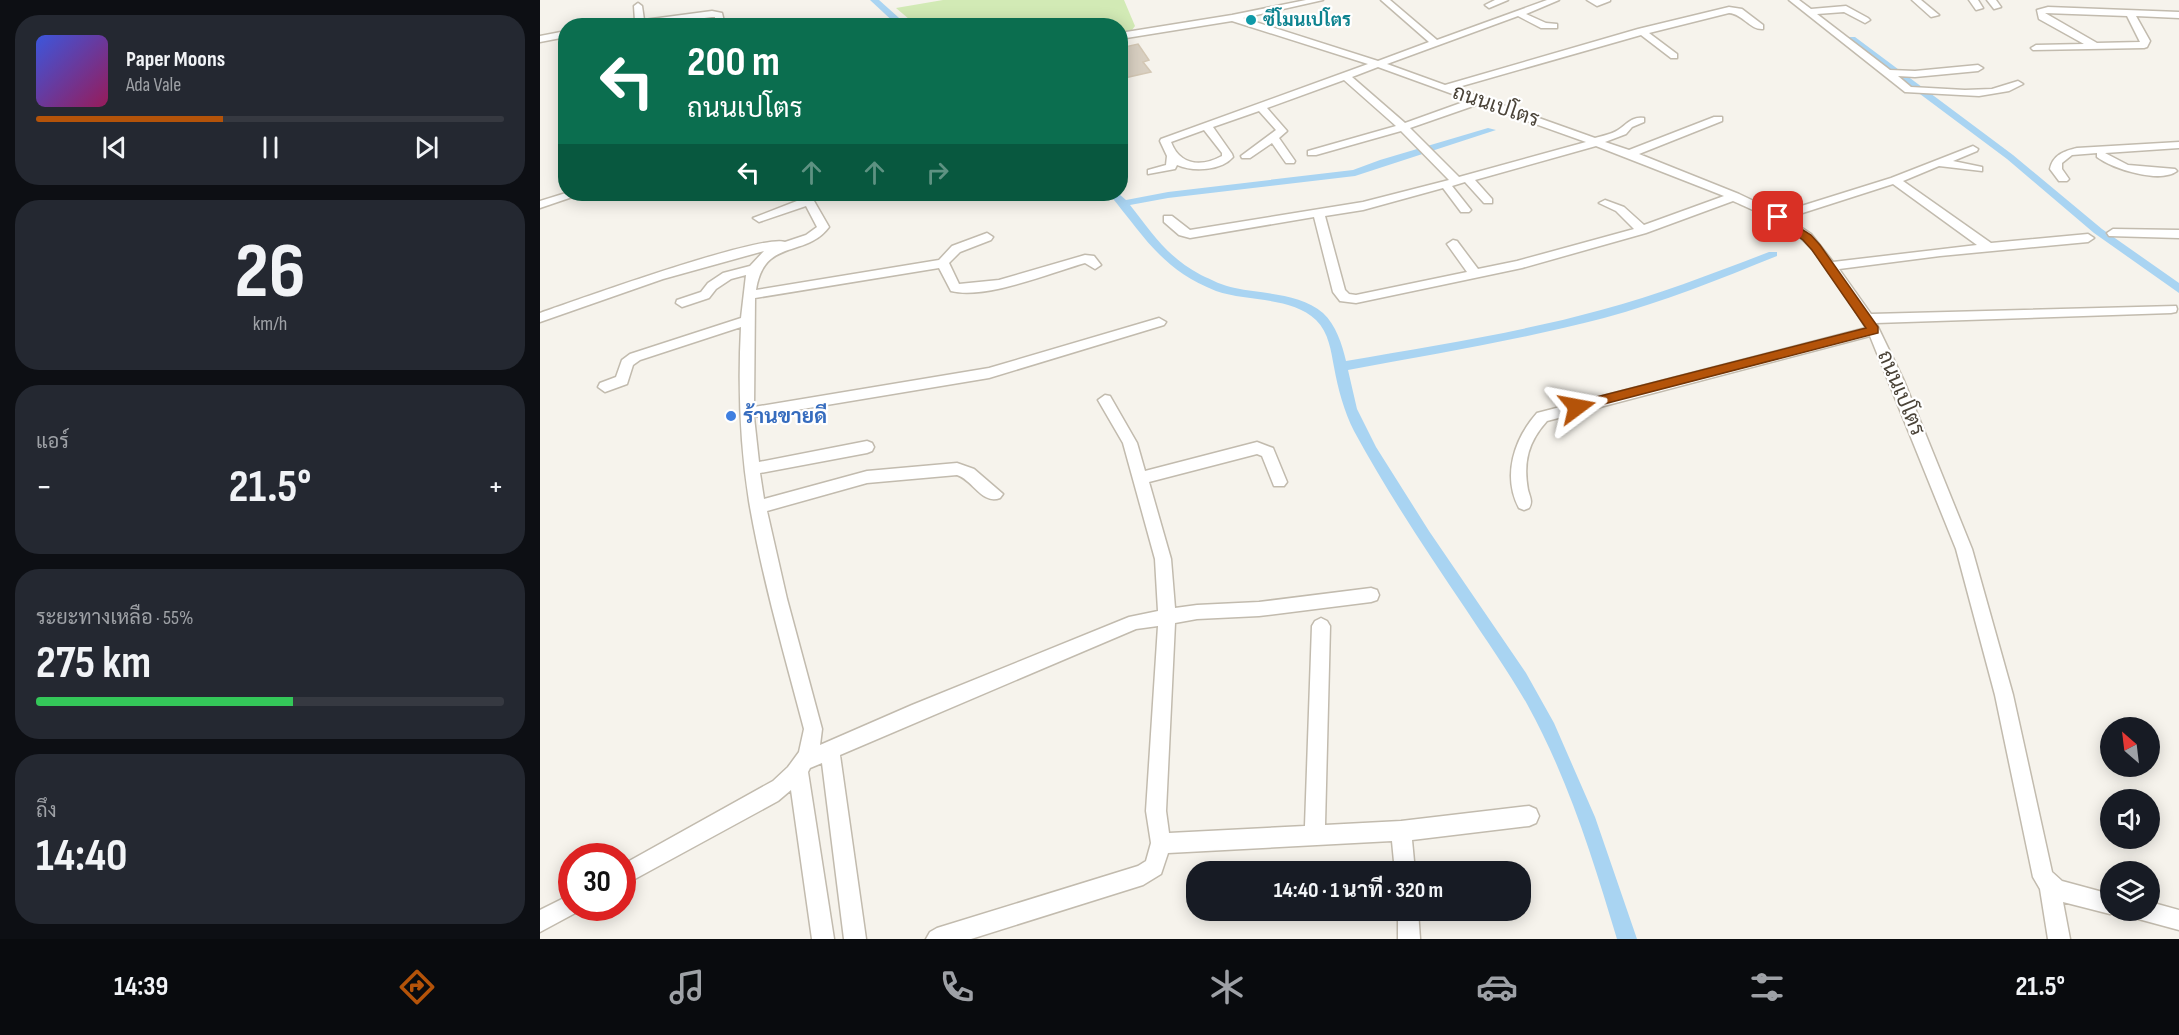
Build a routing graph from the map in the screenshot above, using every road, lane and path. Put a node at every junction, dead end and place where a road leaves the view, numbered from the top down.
1 (1319, 0) edge
2 (1385, 0) edge
3 (1504, 0) edge
4 (1555, 0) edge
5 (1591, 0) edge
6 (1793, 0) edge
7 (1916, 0) edge
8 (1606, 1) edge
9 (1489, 4) dead end
10 (638, 6) dead end
11 (1810, 12) junction
12 (1261, 13) junction
13 (1520, 14) junction
14 (2130, 14) junction
15 (1934, 15) dead end
16 (2179, 15) edge
17 (644, 18) edge
18 (683, 18) edge
19 (719, 18) edge
20 (1232, 18) junction
21 (1865, 20) dead end
22 (1554, 26) dead end
23 (1760, 27) dead end
24 (1262, 28) junction
25 (1641, 32) junction
26 (1128, 35) edge
27 (558, 36) edge
28 (540, 39) edge
29 (1436, 44) junction
30 (2094, 46) junction
31 (2036, 48) dead end
32 (1674, 56) dead end
33 (1378, 64) junction
34 (1978, 68) dead end
35 (1890, 73) junction
36 (1346, 76) junction
37 (2018, 84) dead end
38 (1444, 88) junction
39 (1479, 100) junction
40 (1260, 106) junction
41 (1718, 119) dead end
42 (1640, 120) dead end
43 (1206, 125) junction
44 (1402, 127) junction
45 (1274, 139) junction
46 (1595, 142) junction
47 (2179, 145) edge
48 (1973, 149) dead end
49 (2098, 152) junction
50 (1312, 153) dead end
51 (1629, 154) junction
52 (1246, 156) dead end
53 (1172, 157) junction
54 (1290, 161) dead end
55 (1940, 164) junction
56 (1978, 169) dead end
57 (2171, 171) dead end
58 (1152, 172) dead end
59 (2063, 179) dead end
60 (1463, 180) junction
61 (1895, 180) junction
62 (1446, 185) junction
63 (1735, 196) junction
64 (558, 199) edge
65 (798, 201) edge
66 (809, 201) edge
67 (1488, 201) dead end
68 (1605, 203) dead end
69 (540, 205) edge
70 (1465, 210) dead end
71 (1319, 213) junction
72 (1778, 217) junction
73 (759, 218) dead end
74 (1168, 219) dead end
75 (1642, 230) junction
76 (2113, 233) dead end
77 (2179, 234) edge
78 (987, 237) dead end
79 (2088, 238) dead end
80 (799, 240) junction
81 (1453, 244) dead end
82 (1988, 248) junction
83 (943, 263) junction
84 (1095, 265) dead end
85 (1830, 266) junction
86 (754, 269) junction
87 (1475, 274) junction
88 (750, 295) junction
89 (682, 303) dead end
90 (2171, 309) dead end
91 (540, 318) edge
92 (748, 320) junction
93 (1159, 322) dead end
94 (1871, 325) junction
95 (605, 387) dead end
96 (1105, 400) dead end
97 (748, 413) junction
98 (867, 447) dead end
99 (752, 469) junction
100 (1140, 478) junction
101 (1279, 482) dead end
102 (995, 494) dead end
103 (1524, 504) dead end
104 (759, 507) junction
105 (1371, 595) dead end
106 (1165, 616) junction
107 (1321, 626) dead end
108 (830, 750) junction
109 (803, 765) junction
110 (1529, 816) dead end
111 (1401, 831) junction
112 (1315, 835) junction
113 (1161, 843) junction
114 (1404, 861) edge
115 (636, 868) edge
116 (2050, 886) junction
117 (2100, 902) edge
118 (558, 911) edge
119 (2160, 915) edge
120 (2179, 920) edge
121 (540, 921) edge
122 (1408, 921) edge
123 (823, 939) edge
124 (855, 939) edge
125 (936, 939) edge
126 (1409, 939) edge
127 (2059, 939) edge

1 - 12 street
2 - 29 street
3 - 9 street
4 - 13 street
5 - 8 street
6 - 11 street
7 - 15 street
10 - 17 street
11 - 21 street
11 - 35 street
12 - 20 street
12 - 24 street
13 - 22 street
13 - 29 street
14 - 16 street
14 - 30 street
14 - 30 street
18 - 19 street
20 - 24 street, ถนนเปโตร
20 - 26 street
23 - 25 street
24 - 33 street, ถนนเปโตร
25 - 32 street
25 - 38 street
27 - 28 street
29 - 33 street
30 - 31 street
33 - 36 street
33 - 38 street, ถนนเปโตร
34 - 35 street
35 - 37 street
36 - 40 street
36 - 44 street
38 - 39 street, ถนนเปโตร
39 - 44 street
39 - 46 street, ถนนเปโตร
40 - 43 street
40 - 45 street
41 - 51 street
42 - 46 street
43 - 53 street
43 - 53 street
44 - 50 street
44 - 60 street
45 - 52 street
45 - 54 street
46 - 51 street, ถนนเปโตร
46 - 60 street
47 - 49 street
48 - 55 street
49 - 57 street
49 - 59 street
51 - 63 street, ถนนเปโตร
53 - 58 street
55 - 56 street
55 - 61 street
60 - 62 street
60 - 67 street
61 - 72 street
61 - 82 street
62 - 70 street
62 - 71 street
63 - 72 street, ถนนเปโตร
63 - 75 street
64 - 69 street
65 - 73 street
66 - 80 street
68 - 75 street
71 - 74 street
71 - 87 street
72 - 85 street, ถนนเปโตร
75 - 87 street
76 - 77 street
78 - 83 street
79 - 82 street
80 - 86 street
80 - 91 street
81 - 87 street
82 - 85 street
83 - 84 street
83 - 88 street
85 - 94 street, ถนนเปโตร
86 - 88 street
86 - 89 street
88 - 92 street
90 - 94 street
92 - 95 street
92 - 97 street
93 - 97 street
94 - 103 street
94 - 116 street, ถนนเปโตร
96 - 100 street
97 - 99 street
98 - 99 street
99 - 104 street
100 - 101 street
100 - 106 street
102 - 104 street
104 - 109 street
105 - 106 street
106 - 108 street
106 - 113 street
107 - 112 street
108 - 109 street
108 - 124 street
109 - 115 street
109 - 123 street
110 - 111 street
111 - 112 street
111 - 114 street
112 - 113 street
113 - 125 street
116 - 117 street
116 - 127 street, ถนนเปโตร
118 - 121 street
119 - 120 street
122 - 126 street

